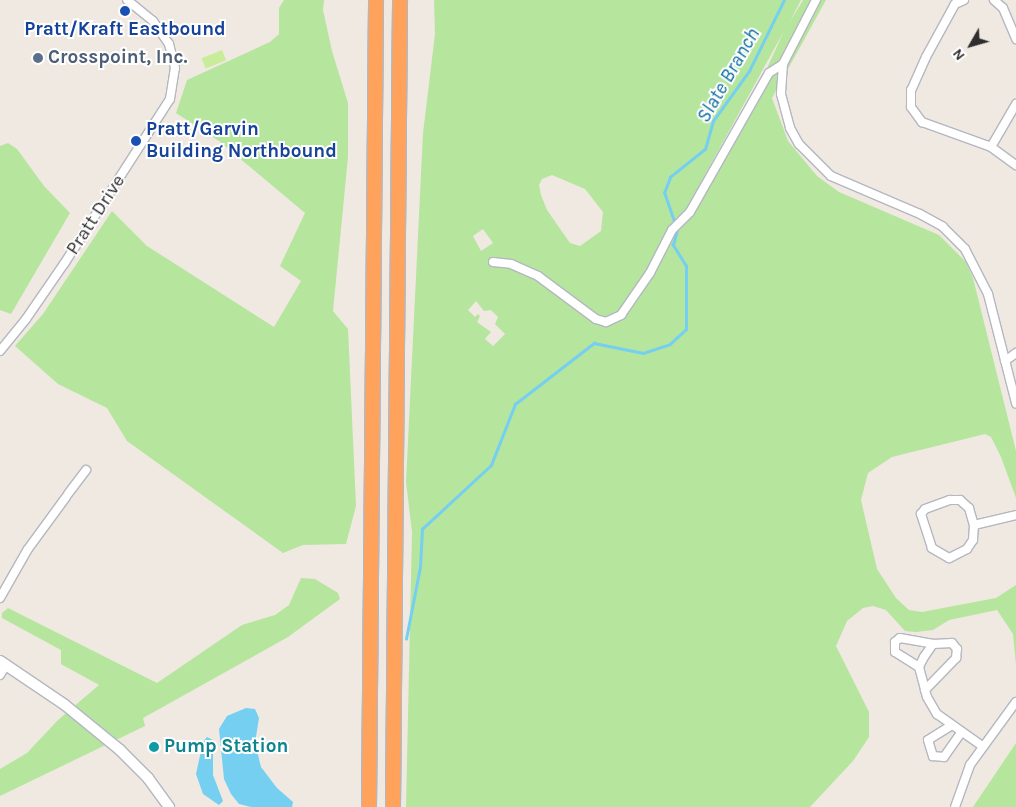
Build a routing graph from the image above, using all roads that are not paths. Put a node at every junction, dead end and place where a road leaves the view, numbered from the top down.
1 (127, 0) edge
2 (376, 0) edge
3 (400, 0) edge
4 (816, 0) edge
5 (964, 0) edge
6 (994, 0) edge
7 (1016, 39) edge
8 (784, 64) junction
9 (1016, 104) edge
10 (991, 146) junction
11 (1016, 164) edge
12 (493, 262) dead end
13 (0, 351) edge
14 (1016, 353) edge
15 (1005, 361) junction
16 (1016, 361) edge
17 (1016, 403) edge
18 (86, 470) dead end
19 (1016, 514) edge
20 (974, 525) junction
21 (0, 598) edge
22 (933, 644) junction
23 (3, 663) edge
24 (920, 667) junction
25 (0, 675) edge
26 (925, 690) junction
27 (1016, 702) edge
28 (952, 725) junction
29 (961, 733) junction
30 (982, 746) junction
31 (169, 807) edge
32 (369, 807) edge
33 (392, 807) edge
34 (955, 807) edge

1 - 13 street, Pratt Drive
2 - 32 highway
3 - 33 highway
4 - 8 street
5 - 10 street
6 - 7 street
8 - 12 street
8 - 15 street
9 - 10 street
10 - 11 street
14 - 15 street
15 - 16 street
15 - 17 street
18 - 21 street
19 - 20 street
20 - 20 street
22 - 24 street
22 - 24 street
22 - 26 street
23 - 25 street
23 - 31 main road
24 - 26 street
26 - 28 street
27 - 30 street
28 - 29 street
28 - 29 street
29 - 30 street
30 - 34 street

